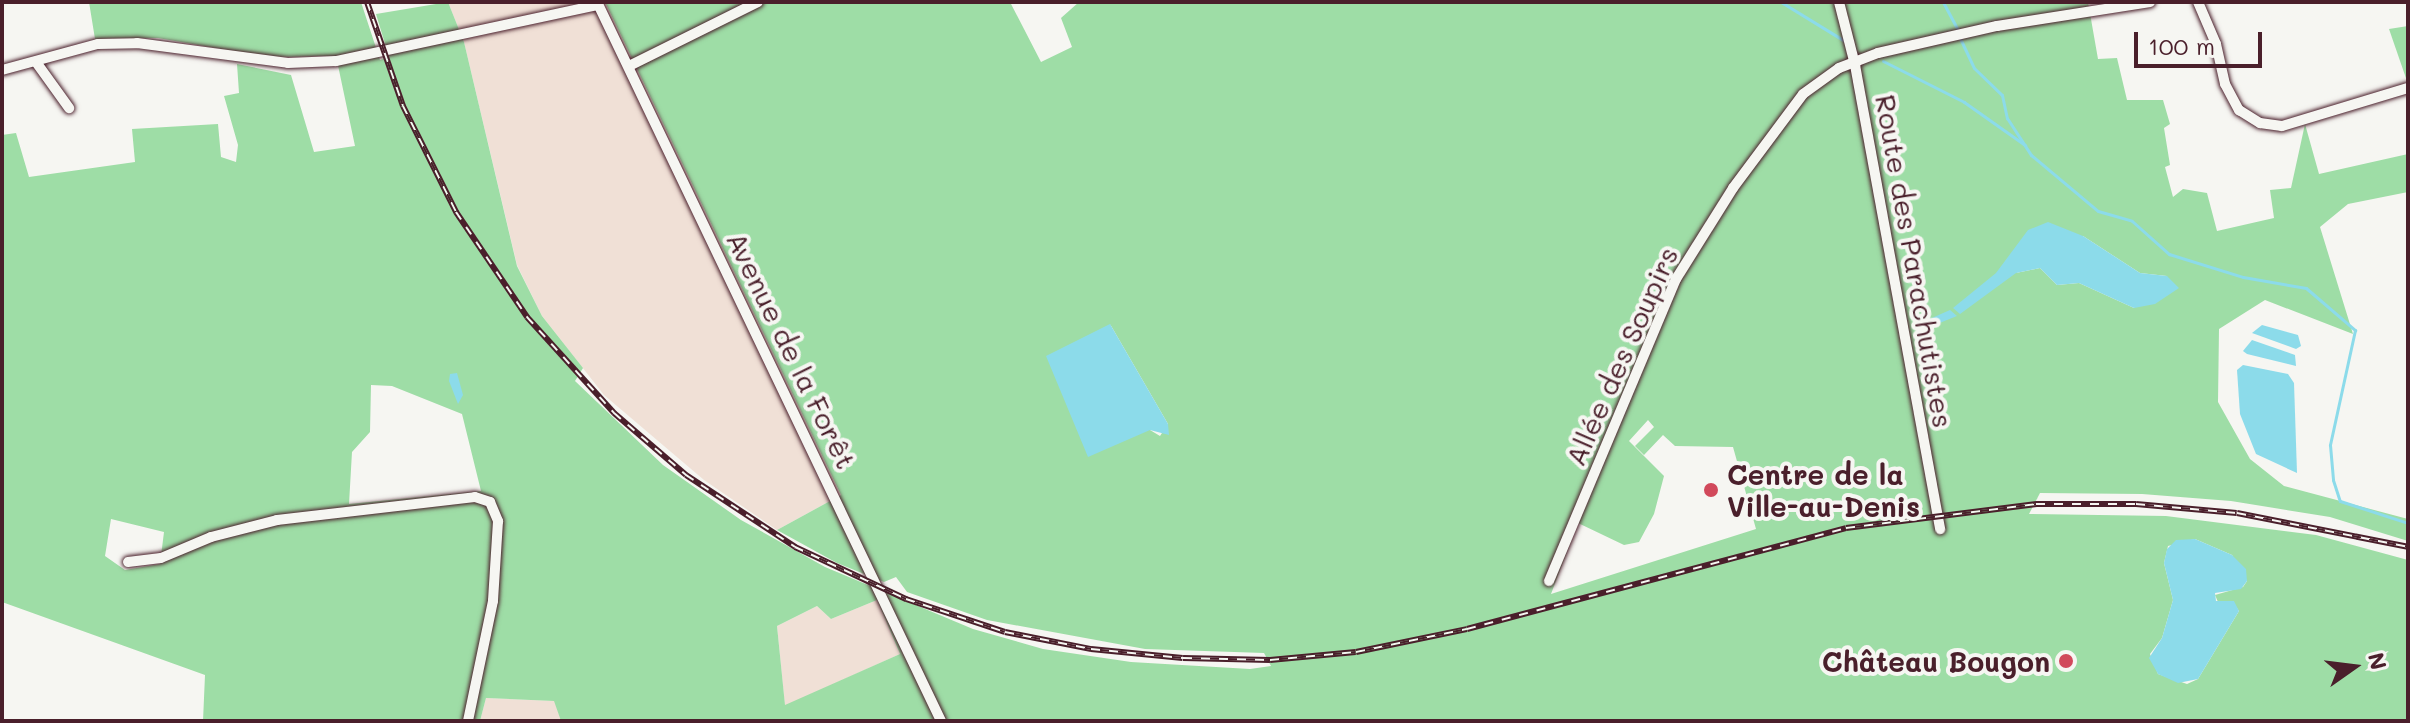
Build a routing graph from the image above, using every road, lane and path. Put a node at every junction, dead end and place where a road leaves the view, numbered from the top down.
1 (758, 2) edge
2 (1839, 2) edge
3 (2150, 2) edge
4 (2198, 2) edge
5 (598, 4) edge
6 (1854, 61) junction
7 (36, 62) junction
8 (629, 66) junction
9 (2, 70) edge
10 (2408, 88) edge
11 (69, 108) dead end
12 (1940, 529) dead end
13 (128, 562) dead end
14 (1549, 581) dead end
15 (468, 721) edge
16 (941, 721) edge

1 - 8 street
2 - 6 street, Route des Parachutistes
3 - 6 street, Allée des Soupirs
4 - 10 street
5 - 7 street
5 - 8 street, Avenue de la Forêt
6 - 12 street, Route des Parachutistes
6 - 14 street, Allée des Soupirs
7 - 9 street
7 - 11 street
8 - 16 street, Avenue de la Forêt
13 - 15 street

